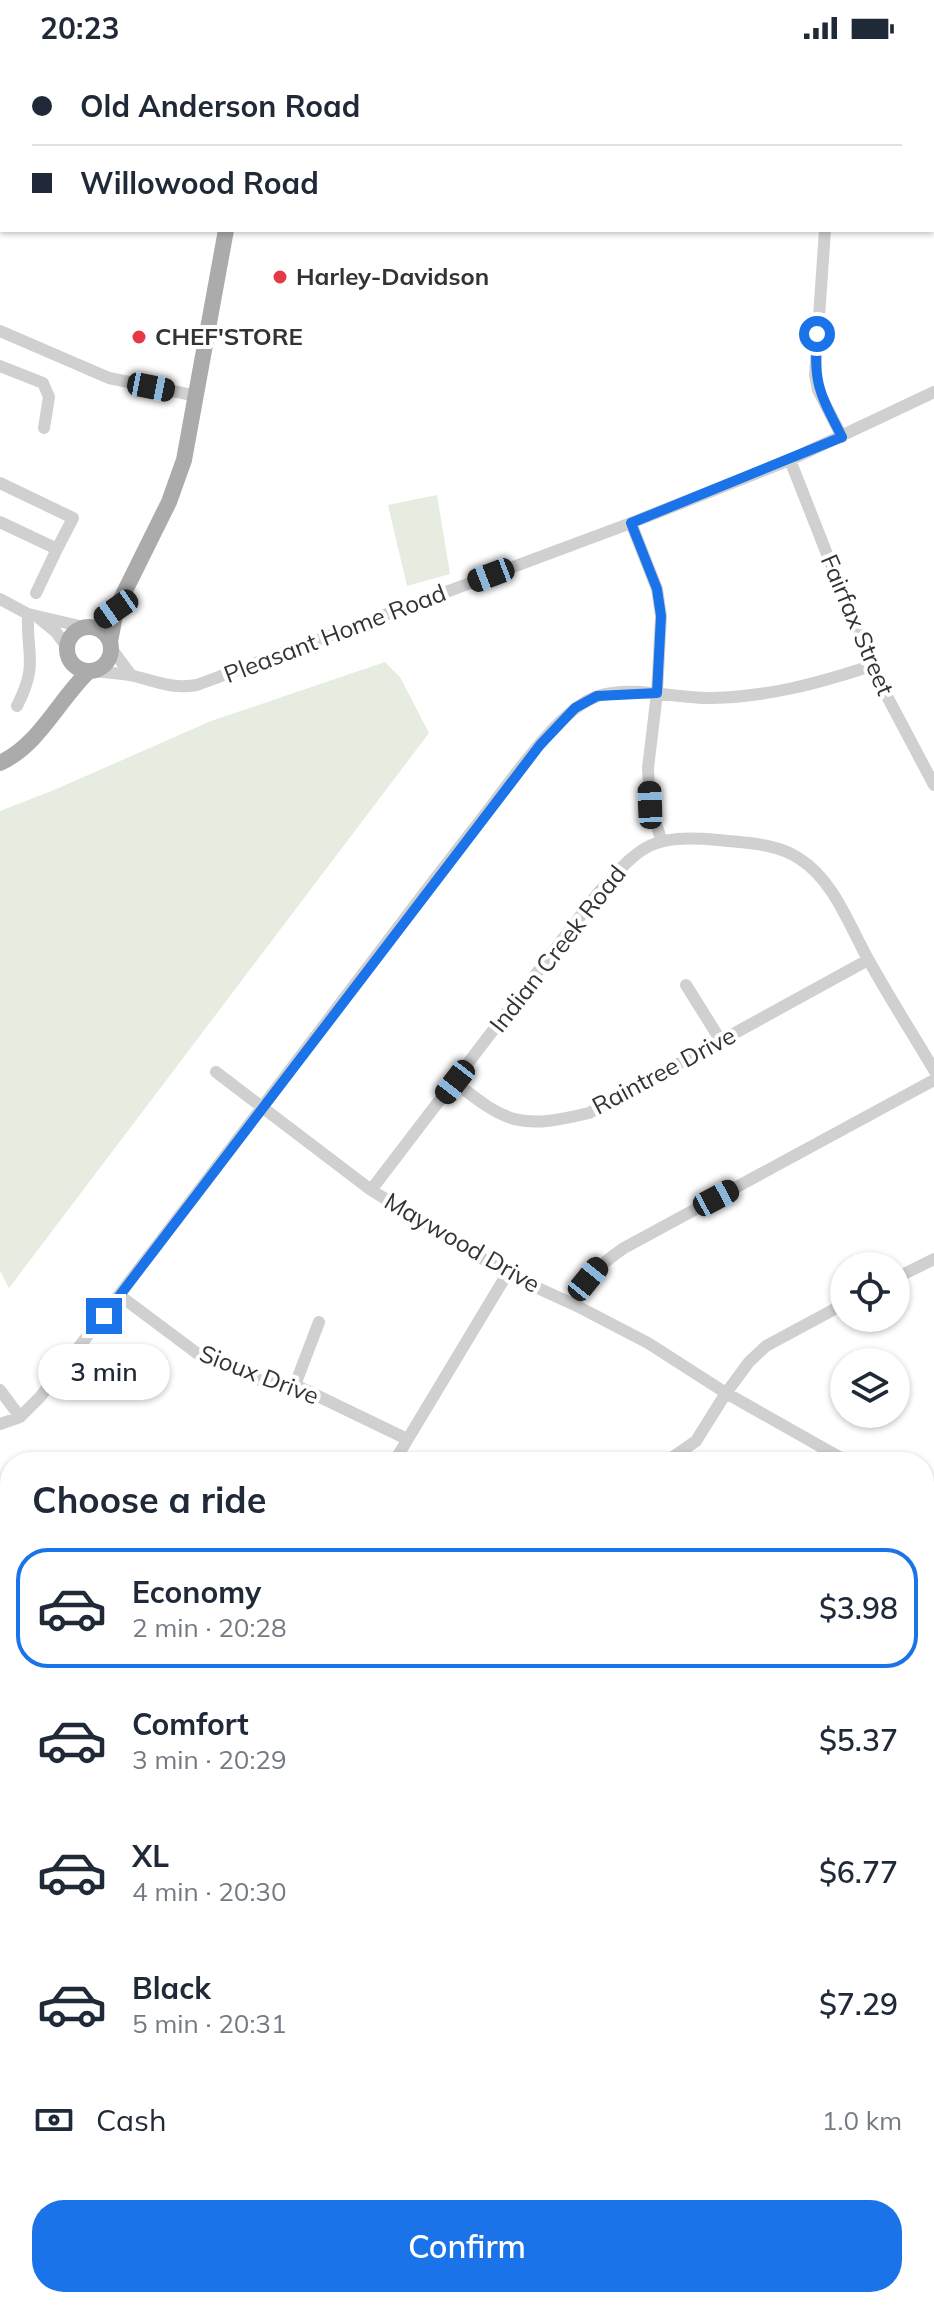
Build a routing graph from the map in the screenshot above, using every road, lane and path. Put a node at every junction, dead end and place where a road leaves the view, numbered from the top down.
1 (226, 232) edge
2 (825, 232) edge
3 (0, 331) edge
4 (0, 366) edge
5 (934, 392) edge
6 (197, 396) junction
7 (44, 428) dead end
8 (842, 437) junction
9 (790, 460) junction
10 (0, 483) edge
11 (0, 522) edge
12 (631, 523) junction
13 (57, 549) junction
14 (36, 593) dead end
15 (0, 599) edge
16 (116, 609) junction
17 (32, 615) junction
18 (87, 627) junction
19 (111, 645) junction
20 (68, 653) junction
21 (871, 666) junction
22 (92, 672) junction
23 (131, 675) junction
24 (657, 693) junction
25 (64, 698) junction
26 (17, 706) dead end
27 (0, 763) edge
28 (934, 785) edge
29 (661, 839) junction
30 (868, 960) junction
31 (686, 985) dead end
32 (721, 1041) junction
33 (934, 1070) edge
34 (216, 1072) dead end
35 (934, 1080) edge
36 (455, 1082) junction
37 (262, 1108) junction
38 (371, 1190) junction
39 (934, 1259) edge
40 (910, 1271) edge
41 (507, 1274) junction
42 (119, 1295) junction
43 (575, 1305) junction
44 (830, 1312) edge
45 (319, 1322) dead end
46 (295, 1385) junction
47 (0, 1390) edge
48 (726, 1393) junction
49 (20, 1417) junction
50 (0, 1424) edge
51 (407, 1439) junction
52 (400, 1452) edge
53 (680, 1452) edge
54 (830, 1452) edge
55 (672, 2308) edge
56 (698, 2308) edge

1 - 6 main road
2 - 8 street
3 - 6 street
4 - 7 street
5 - 8 street, Pleasant Home Road
6 - 16 main road
8 - 9 street, Pleasant Home Road
9 - 12 street, Pleasant Home Road
9 - 21 street, Fairfax Street
10 - 13 street
11 - 13 street
12 - 23 street, Pleasant Home Road
12 - 24 street
13 - 14 street
15 - 17 street
16 - 18 main road
16 - 19 main road
17 - 18 street
17 - 20 street
17 - 26 street
18 - 19 main road
18 - 20 main road
19 - 22 main road
19 - 23 street
20 - 22 main road
20 - 25 main road
21 - 24 street
21 - 28 street, Fairfax Street
22 - 23 street, Pleasant Home Road
22 - 25 main road
24 - 29 street
24 - 37 street
25 - 27 main road
29 - 30 street
29 - 36 street, Indian Creek Road
30 - 32 street, Raintree Drive
30 - 33 street
31 - 32 street
32 - 36 street, Raintree Drive
34 - 37 street, Maywood Drive
35 - 43 street
36 - 38 street, Indian Creek Road
37 - 38 street, Maywood Drive
37 - 42 street
38 - 41 street, Maywood Drive
39 - 40 street
41 - 43 street, Maywood Drive
41 - 51 street
42 - 46 street, Sioux Drive
42 - 49 street
43 - 48 street, Maywood Drive
44 - 48 street
45 - 46 street
46 - 51 street, Sioux Drive
47 - 49 street
48 - 53 street
48 - 54 street, Maywood Drive
49 - 50 street
51 - 52 street
55 - 56 street

